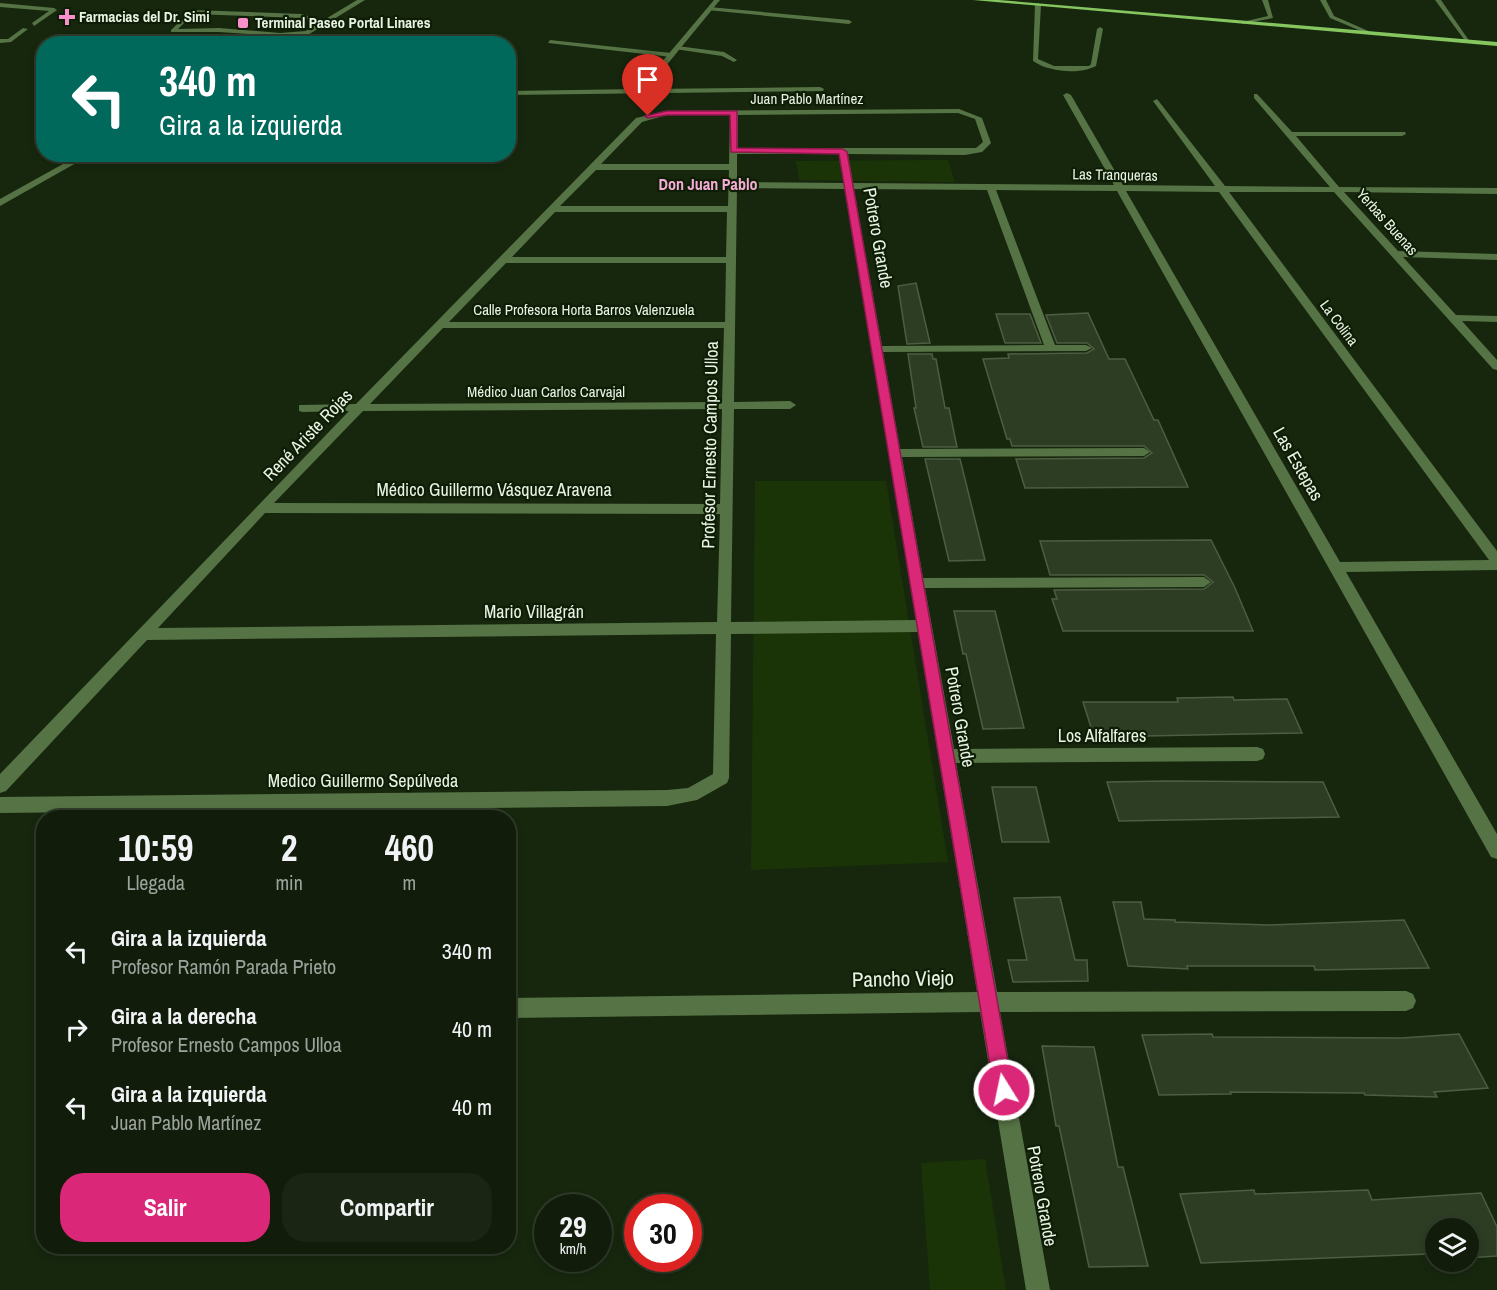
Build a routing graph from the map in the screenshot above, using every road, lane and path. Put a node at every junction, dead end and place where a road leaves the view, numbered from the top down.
1 (362, 0) edge
2 (717, 0) edge
3 (976, 0) edge
4 (1265, 0) edge
5 (1323, 0) edge
6 (1438, 0) edge
7 (0, 4) edge
8 (1038, 5) junction
9 (709, 9) junction
10 (337, 14) junction
11 (308, 17) junction
12 (325, 22) junction
13 (849, 22) dead end
14 (1244, 22) junction
15 (34, 24) dead end
16 (26, 29) dead end
17 (1100, 29) dead end
18 (306, 33) junction
19 (1370, 33) junction
20 (280, 35) joint
21 (300, 36) edge
22 (0, 41) edge
23 (550, 42) dead end
24 (1468, 42) junction
25 (1497, 44) edge
26 (677, 48) junction
27 (671, 55) junction
28 (734, 60) dead end
29 (820, 89) dead end
30 (641, 91) junction
31 (516, 93) edge
32 (1067, 94) dead end
33 (1257, 96) dead end
34 (1157, 101) dead end
35 (734, 113) junction
36 (648, 116) joint
37 (1290, 134) junction
38 (1402, 134) dead end
39 (733, 151) junction
40 (843, 152) junction
41 (73, 162) edge
42 (593, 167) junction
43 (733, 167) junction
44 (733, 185) junction
45 (849, 186) junction
46 (990, 187) junction
47 (1120, 189) junction
48 (1222, 190) junction
49 (1337, 190) junction
50 (1497, 191) edge
51 (0, 202) edge
52 (551, 209) junction
53 (732, 209) junction
54 (1395, 254) junction
55 (1497, 257) edge
56 (502, 260) junction
57 (731, 260) junction
58 (1453, 318) junction
59 (1497, 319) edge
60 (439, 325) junction
61 (730, 325) junction
62 (1052, 348) junction
63 (1086, 348) dead end
64 (877, 349) junction
65 (1497, 367) edge
66 (728, 405) junction
67 (790, 405) dead end
68 (303, 408) dead end
69 (359, 408) junction
70 (1144, 452) dead end
71 (895, 453) junction
72 (262, 508) junction
73 (726, 508) junction
74 (1497, 563) edge
75 (1336, 567) junction
76 (1204, 582) dead end
77 (917, 584) junction
78 (924, 626) junction
79 (724, 630) junction
80 (143, 634) junction
81 (1257, 754) dead end
82 (946, 756) junction
83 (721, 778) joint
84 (0, 786) edge
85 (0, 805) edge
86 (1497, 851) edge
87 (1406, 1000) dead end
88 (989, 1002) junction
89 (516, 1008) edge
90 (1038, 1290) edge

1 - 10 street
2 - 9 street
3 - 8 main road
4 - 14 lane
5 - 19 lane
6 - 24 lane
7 - 15 lane
8 - 14 main road
8 - 17 lane
9 - 13 lane
9 - 26 street
10 - 11 lane
10 - 12 street
11 - 12 lane
11 - 20 lane
12 - 18 street
14 - 19 main road
16 - 22 lane
18 - 20 lane
18 - 21 street
19 - 24 main road
23 - 27 lane
24 - 25 main road
26 - 27 street
26 - 28 lane
27 - 30 street
29 - 30 street
30 - 31 street
32 - 47 street, Las Estepas
33 - 37 street, Yerbas Buenas
34 - 48 street, La Colina
35 - 36 street, Juan Pablo Martínez
35 - 39 street, Profesor Ernesto Campos Ulloa
35 - 40 street, Juan Pablo Martínez
36 - 42 street, René Ariste Rojas
37 - 38 street
37 - 49 street, Yerbas Buenas
39 - 40 street
39 - 43 street, Profesor Ernesto Campos Ulloa
40 - 45 street, Potrero Grande
41 - 51 street
42 - 43 street
42 - 52 street, René Ariste Rojas
43 - 44 street, Profesor Ernesto Campos Ulloa
44 - 45 street, Las Tranqueras
44 - 53 street, Profesor Ernesto Campos Ulloa
45 - 46 street, Las Tranqueras
45 - 64 street, Potrero Grande
46 - 47 street, Las Tranqueras
46 - 62 street
47 - 48 street, Las Tranqueras
47 - 75 street, Las Estepas
48 - 49 street, Las Tranqueras
48 - 74 street, La Colina
49 - 50 street, Las Tranqueras
49 - 54 street, Yerbas Buenas
52 - 53 street
52 - 56 street, René Ariste Rojas
53 - 57 street, Profesor Ernesto Campos Ulloa
54 - 55 street
54 - 58 street, Yerbas Buenas
56 - 57 street
56 - 60 street, René Ariste Rojas
57 - 61 street, Profesor Ernesto Campos Ulloa
58 - 59 street
58 - 65 street, Yerbas Buenas
60 - 61 street, Calle Profesora Horta Barros Valenzuela
60 - 69 street, René Ariste Rojas
61 - 66 street, Profesor Ernesto Campos Ulloa
62 - 63 street
62 - 64 street
64 - 71 street, Potrero Grande
66 - 67 street, Médico Juan Carlos Carvajal
66 - 69 street, Médico Juan Carlos Carvajal
66 - 73 street, Profesor Ernesto Campos Ulloa
68 - 69 street, Médico Juan Carlos Carvajal
69 - 72 street, René Ariste Rojas
70 - 71 street
71 - 77 street, Potrero Grande
72 - 73 street, Médico Guillermo Vásquez Aravena
72 - 80 street, René Ariste Rojas
73 - 79 street, Profesor Ernesto Campos Ulloa
74 - 75 street
75 - 86 street, Las Estepas
76 - 77 street
77 - 78 street, Potrero Grande
78 - 79 street, Mario Villagrán
78 - 82 street, Potrero Grande
79 - 80 street, Mario Villagrán
79 - 83 street, Profesor Ernesto Campos Ulloa
80 - 84 street, René Ariste Rojas
81 - 82 street, Los Alfalfares
82 - 88 street, Potrero Grande
83 - 85 street, Medico Guillermo Sepúlveda
87 - 88 street, Pancho Viejo
88 - 89 street, Pancho Viejo
88 - 90 street, Potrero Grande

